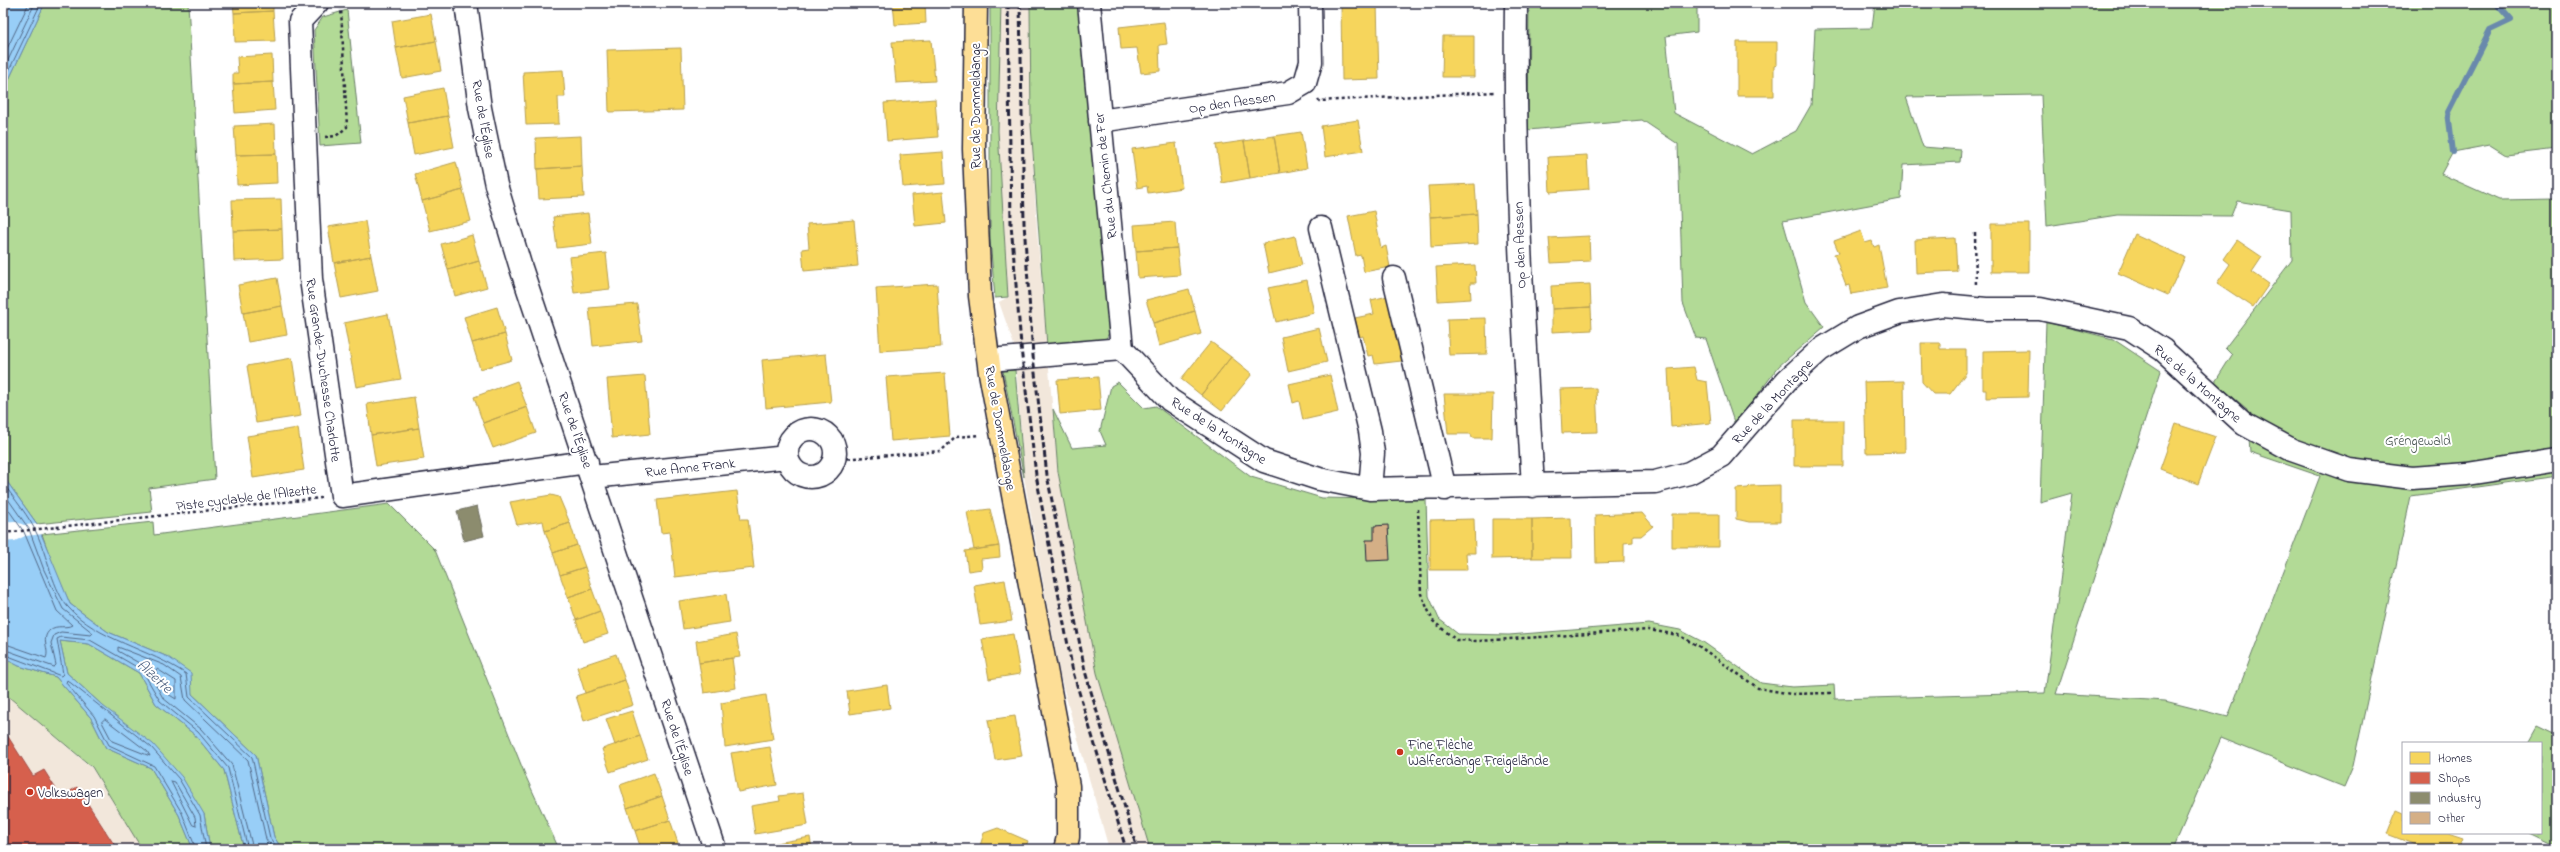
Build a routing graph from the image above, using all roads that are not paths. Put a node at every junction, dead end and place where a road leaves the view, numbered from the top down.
1 (317, 3) edge
2 (466, 3) edge
3 (976, 3) edge
4 (1089, 3) edge
5 (1310, 3) edge
6 (1516, 3) edge
7 (1100, 121) junction
8 (1321, 228) dead end
9 (1394, 278) dead end
10 (1122, 349) junction
11 (989, 360) junction
12 (787, 457) dead end
13 (2557, 460) edge
14 (590, 470) junction
15 (1533, 486) junction
16 (1370, 489) junction
17 (1445, 489) junction
18 (715, 849) edge
19 (1065, 849) edge

1 - 14 street, Rue Grande-Duchesse Charlotte
2 - 14 street, Rue de l'Église
3 - 11 main road, Rue de Dommeldange
4 - 7 street, Rue du Chemin de Fer
5 - 7 street, Op den Aessen
6 - 15 street, Op den Aessen
7 - 10 street, Rue du Chemin de Fer
8 - 16 street
9 - 17 street
10 - 11 street
10 - 16 street, Rue de la Montagne
11 - 19 main road, Rue de Dommeldange
12 - 14 street, Rue Anne Frank
13 - 15 street, Rue de la Montagne
14 - 18 street, Rue de l'Église
15 - 17 street, Rue de la Montagne
16 - 17 street, Rue de la Montagne

